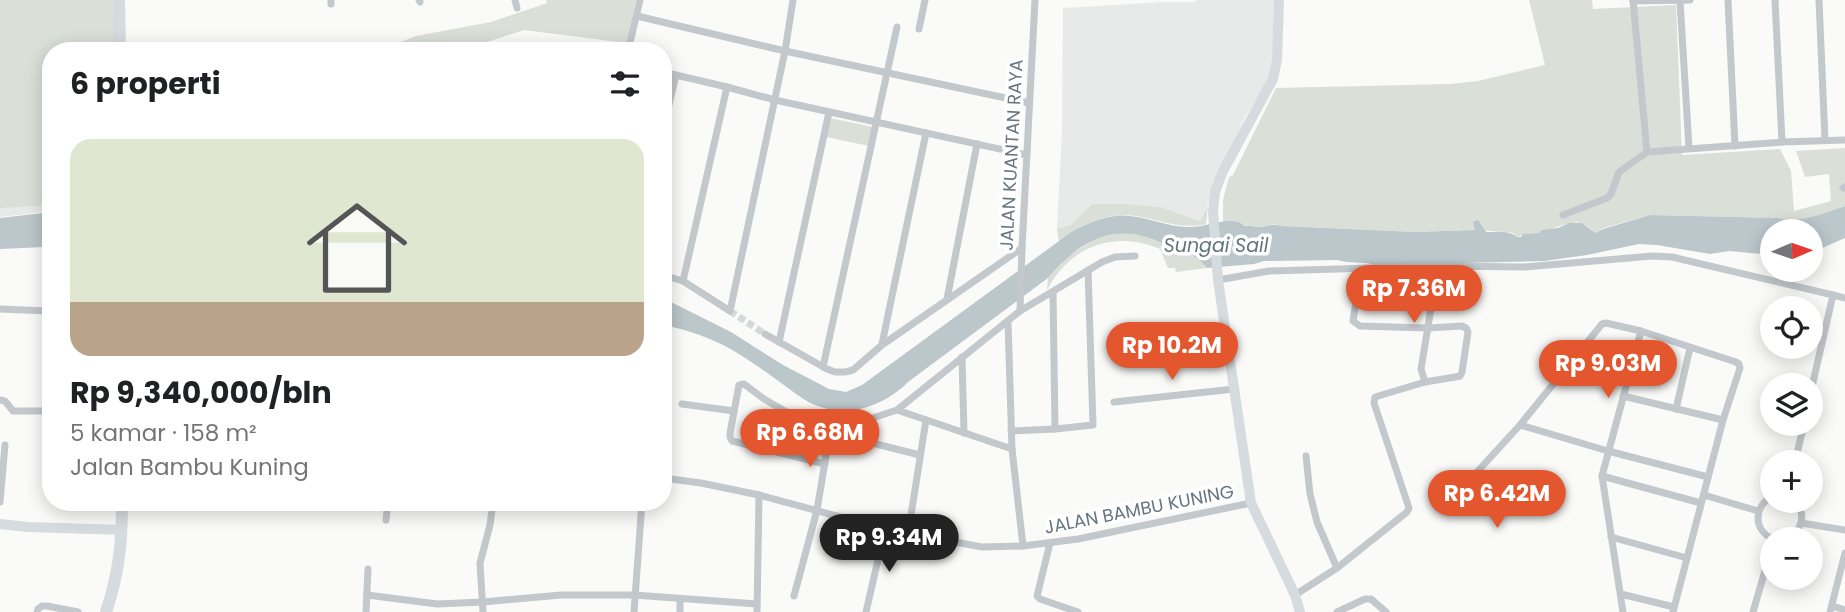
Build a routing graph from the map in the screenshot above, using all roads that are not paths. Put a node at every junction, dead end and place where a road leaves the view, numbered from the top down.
1 (119, 0) edge
2 (640, 0) edge
3 (793, 0) edge
4 (925, 0) edge
5 (1035, 0) edge
6 (1279, 0) edge
7 (1690, 0) edge
8 (1728, 0) edge
9 (1775, 0) edge
10 (1819, 0) edge
11 (1633, 1) edge
12 (1680, 1) edge
13 (636, 16) junction
14 (897, 27) dead end
15 (919, 29) dead end
16 (120, 42) edge
17 (630, 42) edge
18 (785, 51) junction
19 (887, 73) junction
20 (672, 74) edge
21 (676, 75) junction
22 (727, 87) junction
23 (672, 92) edge
24 (775, 100) junction
25 (1030, 103) junction
26 (829, 112) junction
27 (876, 122) junction
28 (926, 133) junction
29 (1825, 140) junction
30 (1845, 140) edge
31 (1782, 142) junction
32 (977, 144) junction
33 (1735, 146) junction
34 (1689, 148) junction
35 (1647, 152) junction
36 (1027, 155) junction
37 (1563, 215) dead end
38 (1022, 248) junction
39 (1135, 256) dead end
40 (1438, 266) junction
41 (1361, 269) junction
42 (1088, 270) junction
43 (1217, 276) junction
44 (672, 278) edge
45 (683, 281) junction
46 (1053, 292) junction
47 (1833, 295) junction
48 (1845, 298) edge
49 (947, 300) junction
50 (1020, 308) junction
51 (0, 309) edge
52 (42, 311) edge
53 (1008, 321) junction
54 (1427, 328) junction
55 (1640, 331) junction
56 (765, 334) tunnel mouth
57 (779, 342) junction
58 (882, 345) junction
59 (1690, 348) junction
60 (962, 357) junction
61 (823, 367) junction
62 (1815, 373) edge
63 (1425, 382) junction
64 (1234, 389) junction
65 (1623, 396) junction
66 (0, 400) edge
67 (1114, 402) dead end
68 (682, 404) dead end
69 (1676, 409) junction
70 (897, 410) junction
71 (42, 411) edge
72 (734, 411) junction
73 (926, 420) junction
74 (1723, 420) junction
75 (1520, 425) junction
76 (1055, 429) junction
77 (1011, 431) junction
78 (830, 432) junction
79 (964, 433) junction
80 (5, 445) dead end
81 (1012, 449) junction
82 (1608, 452) junction
83 (920, 455) junction
84 (1306, 456) dead end
85 (825, 464) junction
86 (1602, 476) junction
87 (1708, 477) junction
88 (672, 479) edge
89 (1467, 482) junction
90 (1535, 487) dead end
91 (760, 495) junction
92 (1456, 495) dead end
93 (1703, 499) junction
94 (0, 502) edge
95 (1251, 503) junction
96 (1760, 508) edge
97 (817, 510) junction
98 (122, 511) edge
99 (387, 511) edge
100 (492, 511) edge
101 (641, 511) edge
102 (1758, 511) junction
103 (1801, 513) edge
104 (386, 520) dead end
105 (0, 523) edge
106 (1801, 523) junction
107 (1760, 527) edge
108 (1799, 527) edge
109 (885, 529) junction
110 (122, 530) junction
111 (1845, 530) edge
112 (908, 534) junction
113 (1611, 537) junction
114 (1050, 543) junction
115 (1023, 545) junction
116 (1845, 553) edge
117 (1687, 558) junction
118 (1337, 568) junction
119 (368, 569) dead end
120 (1760, 587) edge
121 (1621, 594) junction
122 (367, 595) junction
123 (634, 595) junction
124 (1295, 595) junction
125 (794, 596) dead end
126 (680, 599) junction
127 (482, 602) junction
128 (757, 608) edge
129 (1831, 609) edge
130 (1673, 610) edge
131 (1845, 610) edge
132 (37, 612) edge
133 (78, 612) edge
134 (106, 612) edge
135 (366, 612) edge
136 (483, 612) edge
137 (634, 612) edge
138 (680, 612) edge
139 (866, 612) edge
140 (1078, 612) edge
141 (1300, 612) edge
142 (1337, 612) edge
143 (1386, 612) edge
144 (1623, 612) edge
145 (1753, 612) edge

1 - 16 main road
2 - 13 street
3 - 18 street
4 - 15 street
5 - 25 street, JALAN KUANTAN RAYA
6 - 43 street
7 - 12 street
8 - 33 street
9 - 31 street
10 - 29 street
11 - 12 street
11 - 35 street
12 - 34 street
13 - 17 street
13 - 18 street
14 - 19 street
18 - 19 street
18 - 24 street
19 - 25 street
19 - 27 street
20 - 21 street
21 - 22 street
21 - 23 street
22 - 24 street
22 - 45 street
24 - 26 street
24 - 45 street
25 - 36 street, JALAN KUANTAN RAYA
26 - 27 street
26 - 57 street
27 - 28 street
27 - 61 street
28 - 32 street
28 - 58 street
29 - 30 street
29 - 31 street
31 - 33 street
32 - 36 street
32 - 49 street
33 - 34 street
34 - 35 street
35 - 37 street
36 - 38 street, JALAN KUANTAN RAYA
38 - 49 street
38 - 50 street, JALAN KUANTAN RAYA
39 - 42 street
40 - 41 street
40 - 47 street
40 - 54 street
41 - 43 street
41 - 54 street
42 - 46 street
42 - 76 street
43 - 64 street
44 - 45 street
46 - 50 street
46 - 76 street
47 - 48 street
47 - 62 street
49 - 58 street
50 - 53 street
51 - 52 street
53 - 60 street
53 - 77 street
54 - 63 street
54 - 63 street
55 - 59 street
55 - 65 street
55 - 75 street
56 - 57 street
57 - 61 street
58 - 61 street
59 - 69 street
59 - 74 street
60 - 70 street
60 - 79 street
63 - 118 street
64 - 67 street
64 - 95 street
65 - 69 street
65 - 82 street
66 - 71 street
68 - 72 street
69 - 74 street
70 - 73 street
70 - 78 street
72 - 78 street
72 - 85 street
73 - 79 street
73 - 83 street
74 - 87 street
75 - 82 street
75 - 89 street
76 - 77 street
77 - 81 street
78 - 83 street
78 - 85 street
79 - 81 street
80 - 94 street
81 - 115 street
82 - 86 street
82 - 87 street
83 - 112 street
84 - 118 street
85 - 97 street
86 - 93 street
86 - 113 street
87 - 93 street
88 - 91 street, JALAN BAMBU KUNING
89 - 90 street
89 - 92 street
91 - 97 street, JALAN BAMBU KUNING
91 - 128 street
93 - 102 street
93 - 117 street
95 - 114 street, JALAN BAMBU KUNING
95 - 124 street
96 - 102 street
97 - 109 street, JALAN BAMBU KUNING
97 - 125 street
98 - 110 main road
99 - 104 street
100 - 127 street
101 - 123 street
102 - 107 street
103 - 106 street
105 - 110 street
106 - 108 street
106 - 111 street
109 - 112 street, JALAN BAMBU KUNING
109 - 139 street
110 - 134 main road
112 - 115 street, JALAN BAMBU KUNING
113 - 117 street
113 - 121 street
114 - 115 street, JALAN BAMBU KUNING
114 - 140 street
116 - 129 street
117 - 130 street
118 - 124 street
119 - 122 street
120 - 145 street
121 - 130 street
121 - 144 street
122 - 127 street
122 - 135 street
123 - 126 street
123 - 127 street
123 - 137 street
124 - 141 street
126 - 128 street
126 - 138 street
127 - 136 street
129 - 131 street
132 - 133 street
142 - 143 street

